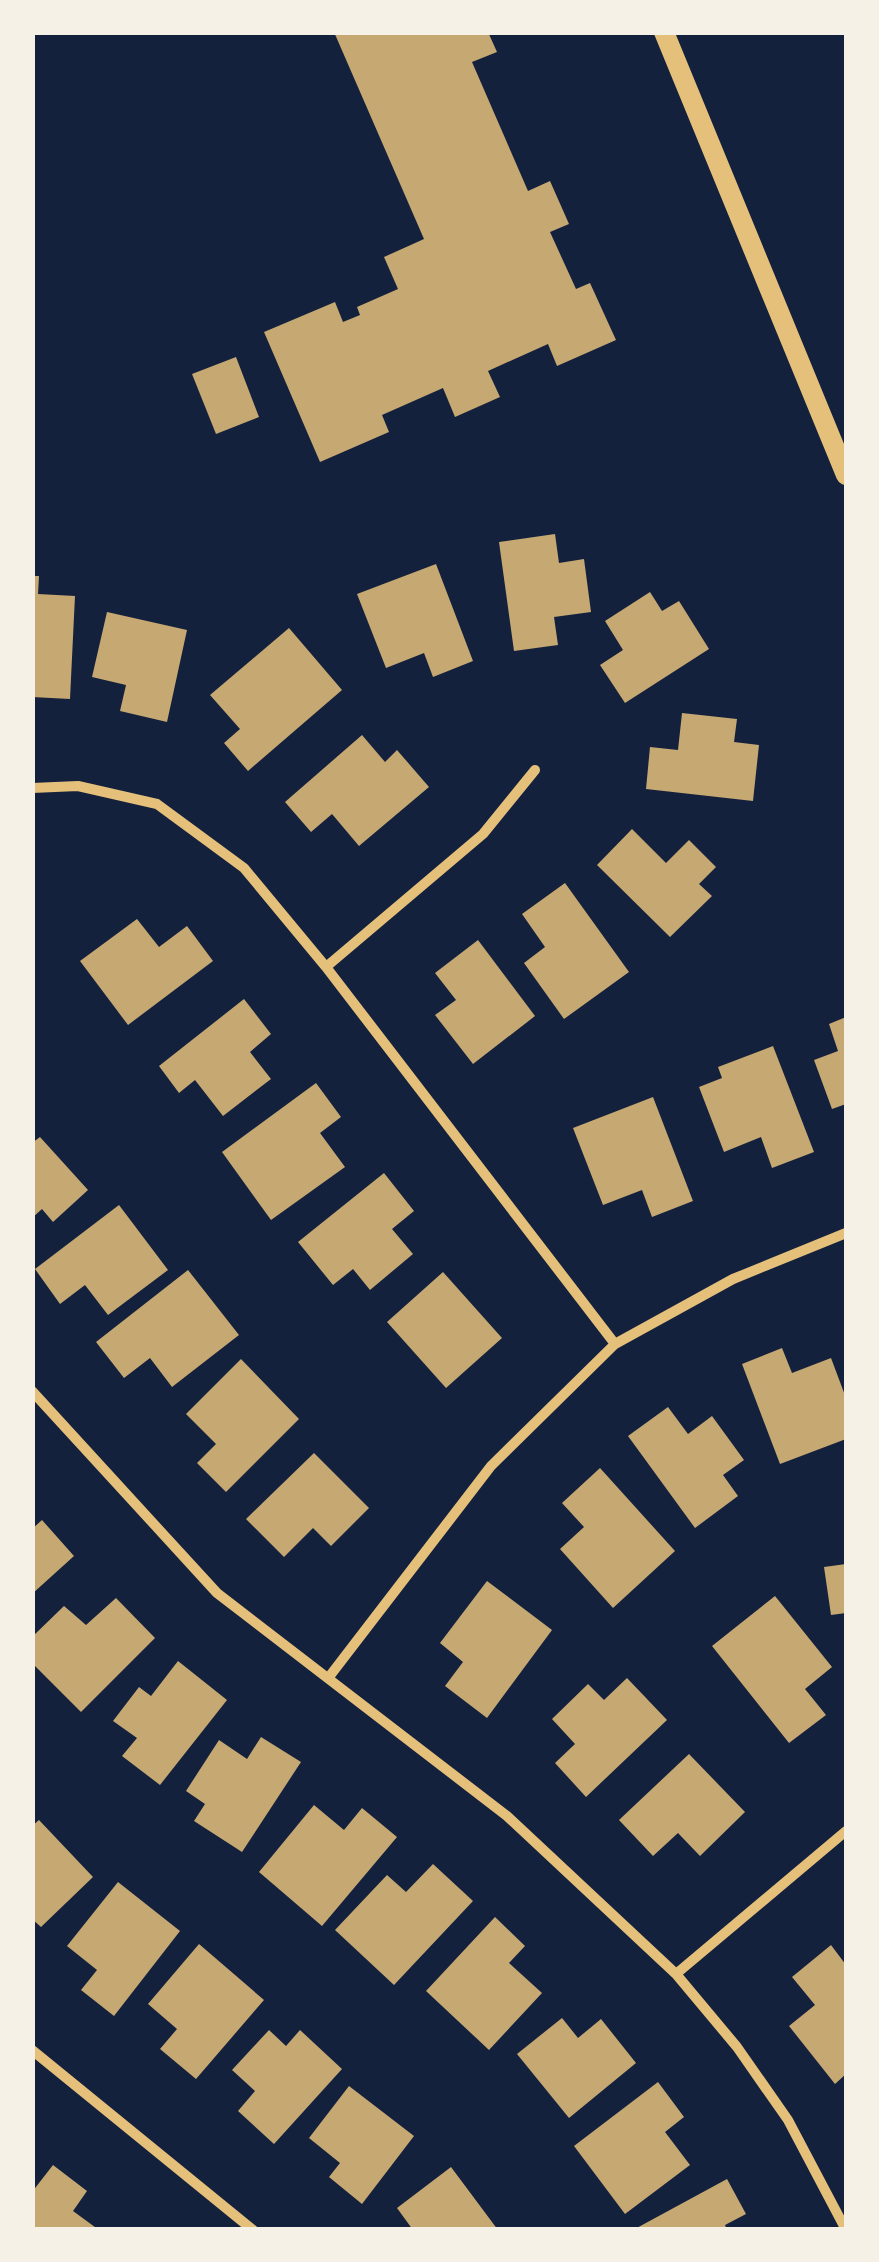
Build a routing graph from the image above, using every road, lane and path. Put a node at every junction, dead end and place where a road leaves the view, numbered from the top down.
1 (664, 32) edge
2 (846, 476) edge
3 (535, 770) dead end
4 (32, 788) edge
5 (326, 966) junction
6 (846, 1233) edge
7 (615, 1344) junction
8 (32, 1391) edge
9 (328, 1677) junction
10 (846, 1832) edge
11 (676, 1974) junction
12 (32, 2050) edge
13 (254, 2230) edge
14 (846, 2230) edge

1 - 2 main road
3 - 5 street
4 - 5 street
5 - 7 street
6 - 7 street
7 - 9 street
8 - 9 street
9 - 11 street
10 - 11 street
11 - 14 street
12 - 13 street

